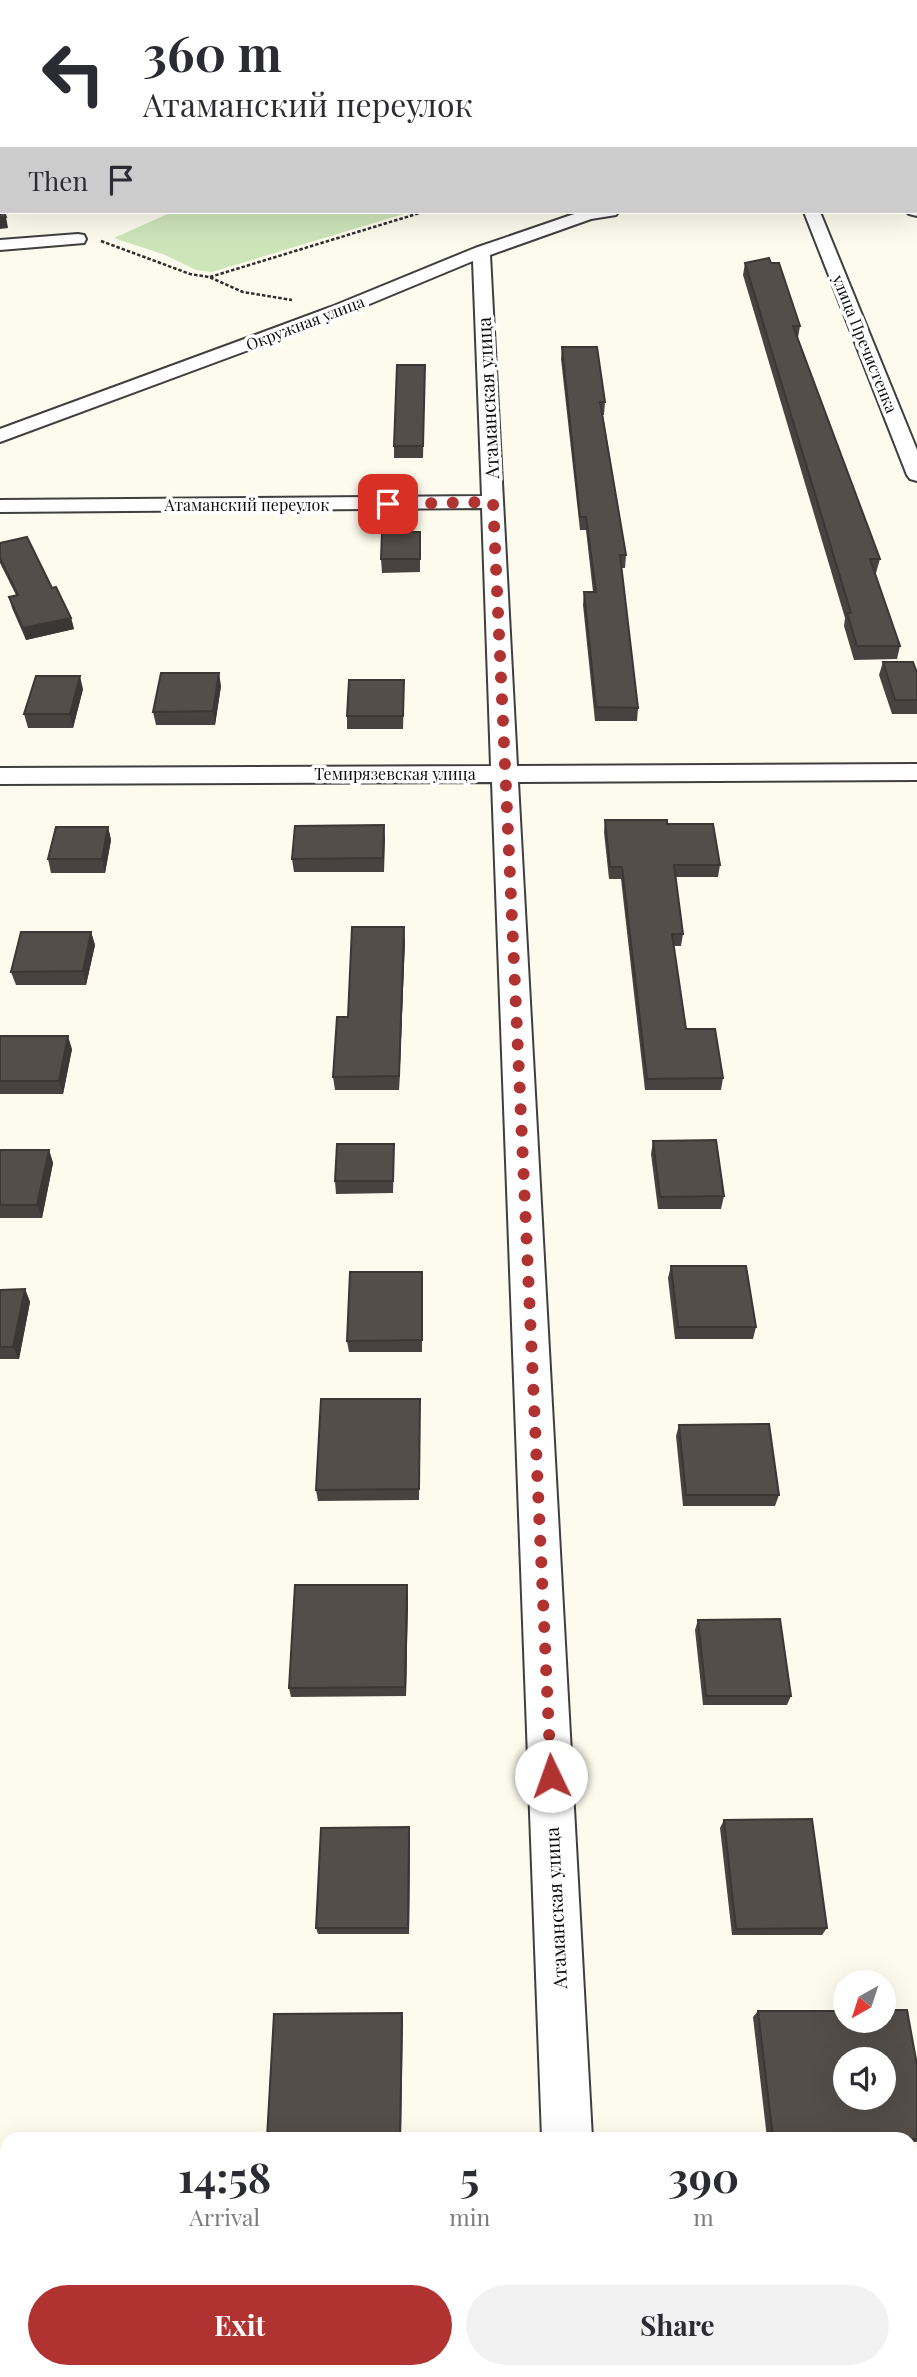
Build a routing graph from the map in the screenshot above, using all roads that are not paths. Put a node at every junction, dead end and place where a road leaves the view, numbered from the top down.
1 (589, 214) edge
2 (813, 214) edge
3 (78, 239) road end
4 (0, 245) edge
5 (481, 252) junction
6 (0, 436) edge
7 (917, 475) edge
8 (493, 502) junction
9 (0, 506) edge
10 (917, 772) edge
11 (505, 773) junction
12 (0, 776) edge
13 (567, 2132) edge

1 - 5 street, Окружная улица
2 - 7 street, улица Пречистенка
3 - 4 street
5 - 6 street, Окружная улица
5 - 8 street, Атаманская улица
8 - 9 street, Атаманский переулок
8 - 11 street, Атаманская улица
10 - 11 street, Темирязевская улица
11 - 12 street, Темирязевская улица
11 - 13 street, Атаманская улица

